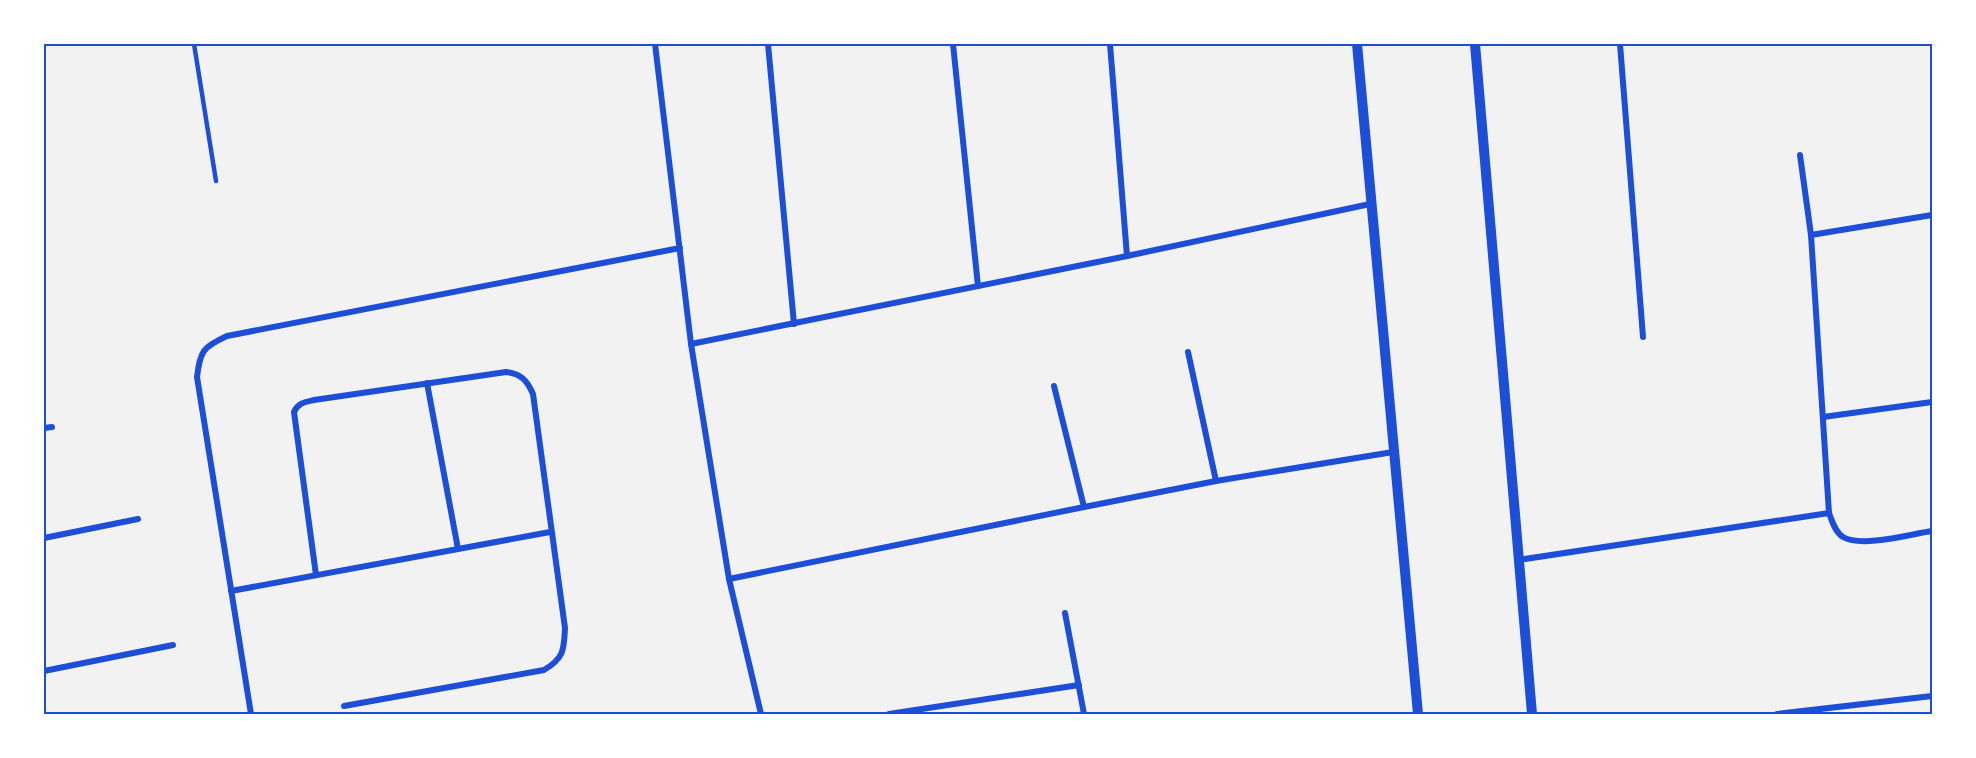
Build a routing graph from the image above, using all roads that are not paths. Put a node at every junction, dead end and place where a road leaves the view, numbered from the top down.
1 (194, 44) edge
2 (655, 44) edge
3 (768, 44) edge
4 (953, 44) edge
5 (1110, 44) edge
6 (1357, 44) edge
7 (1475, 44) edge
8 (1620, 44) edge
9 (1800, 155) dead end
10 (216, 181) dead end
11 (1370, 204) junction
12 (1932, 215) edge
13 (1811, 234) junction
14 (680, 248) junction
15 (1127, 256) junction
16 (978, 286) junction
17 (794, 324) junction
18 (1642, 337) dead end
19 (691, 344) junction
20 (1188, 352) dead end
21 (427, 383) junction
22 (1054, 386) dead end
23 (1932, 402) edge
24 (1823, 417) junction
25 (52, 427) dead end
26 (44, 428) edge
27 (1393, 452) junction
28 (1216, 481) junction
29 (1084, 507) junction
30 (1829, 513) junction
31 (138, 519) dead end
32 (1932, 531) edge
33 (550, 532) junction
34 (44, 538) edge
35 (458, 549) junction
36 (1518, 560) junction
37 (316, 575) junction
38 (729, 579) junction
39 (231, 591) junction
40 (1065, 613) dead end
41 (173, 645) dead end
42 (44, 671) edge
43 (1079, 685) junction
44 (1932, 696) edge
45 (344, 706) dead end
46 (251, 714) edge
47 (760, 714) edge
48 (889, 714) edge
49 (1084, 714) edge
50 (1418, 714) edge
51 (1532, 714) edge
52 (1777, 714) edge

1 - 10 lane
2 - 14 street
3 - 17 street
4 - 16 street
5 - 15 street
6 - 11 street
7 - 36 street
8 - 18 street
9 - 13 street
11 - 15 street
11 - 27 street
12 - 13 street
13 - 24 street
14 - 19 street
14 - 39 street
15 - 16 street
16 - 17 street
17 - 19 street
19 - 38 street
20 - 28 street
21 - 33 street
21 - 35 street
21 - 37 street
22 - 29 street
23 - 24 street
24 - 30 street
25 - 26 street
27 - 28 street
27 - 50 street
28 - 29 street
29 - 38 street
30 - 32 street
30 - 36 street
31 - 34 street
33 - 35 street
33 - 45 street
35 - 37 street
36 - 51 street
37 - 39 street
38 - 47 street
39 - 46 street
40 - 43 street
41 - 42 street
43 - 48 street
43 - 49 street
44 - 52 street

